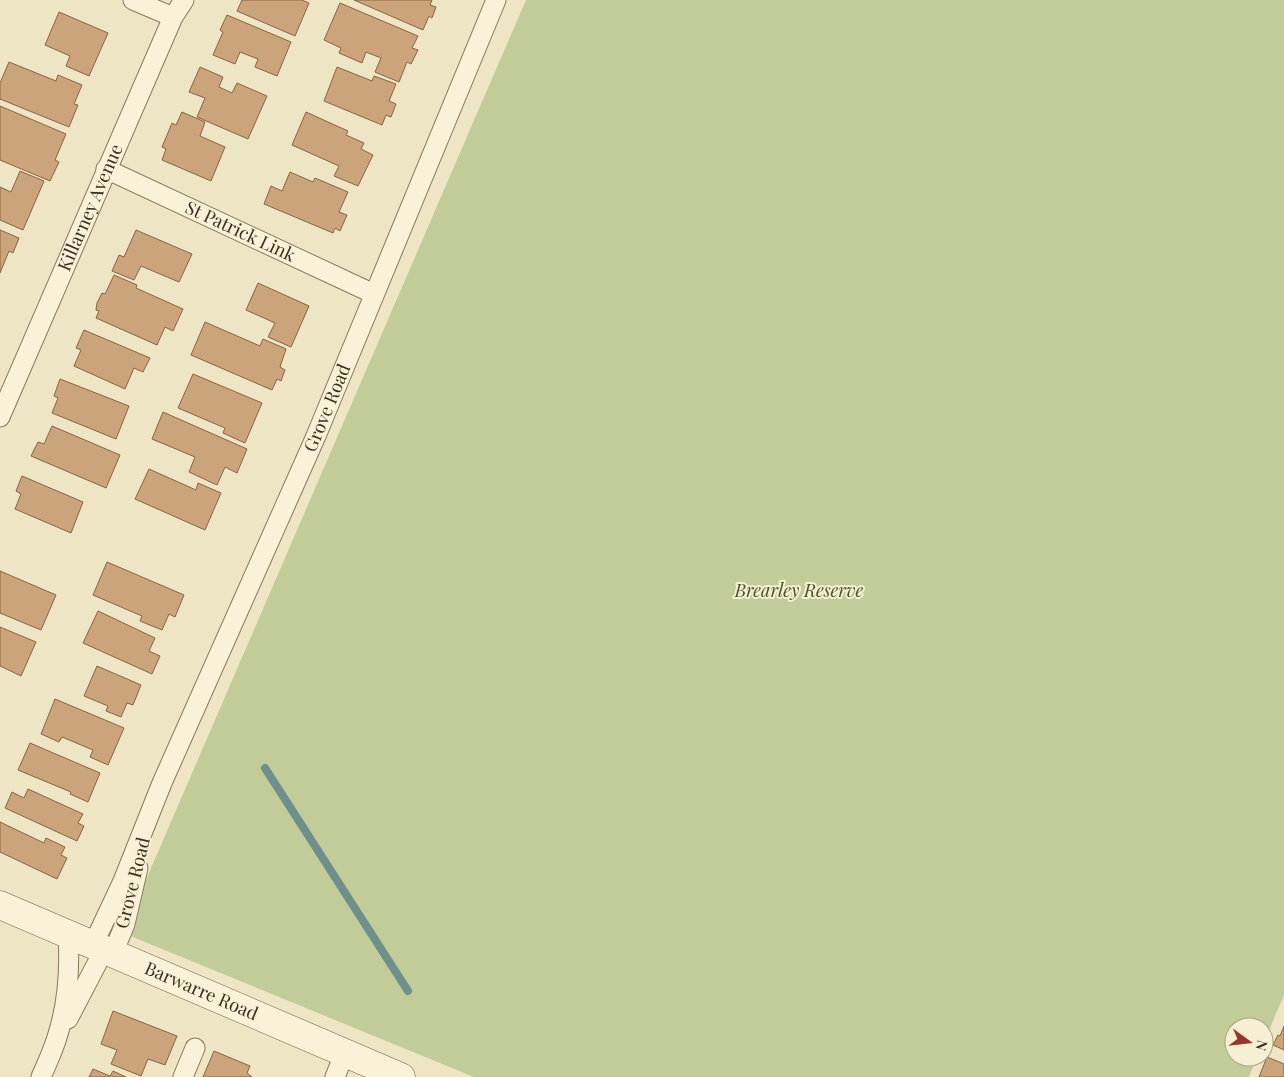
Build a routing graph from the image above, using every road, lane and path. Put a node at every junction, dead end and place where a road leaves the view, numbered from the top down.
1 (133, 0) edge
2 (184, 0) edge
3 (496, 0) edge
4 (173, 17) junction
5 (106, 169) junction
6 (374, 294) junction
7 (0, 416) edge
8 (0, 904) edge
9 (95, 946) junction
10 (56, 1040) junction
11 (196, 1048) dead end
12 (352, 1067) edge
13 (41, 1077) edge
14 (183, 1077) edge
15 (401, 1077) edge

1 - 4 street
2 - 4 street, Killarney Avenue
3 - 6 street, Grove Road
4 - 5 street, Killarney Avenue
5 - 6 street, St Patrick Link
5 - 7 street, Killarney Avenue
6 - 9 street, Grove Road
8 - 9 street, Barwarre Road
9 - 10 street, Grove Road
9 - 10 street, Grove Road
9 - 12 street, Barwarre Road
10 - 13 street, Grove Road
11 - 14 street
12 - 15 street, Barwarre Road

